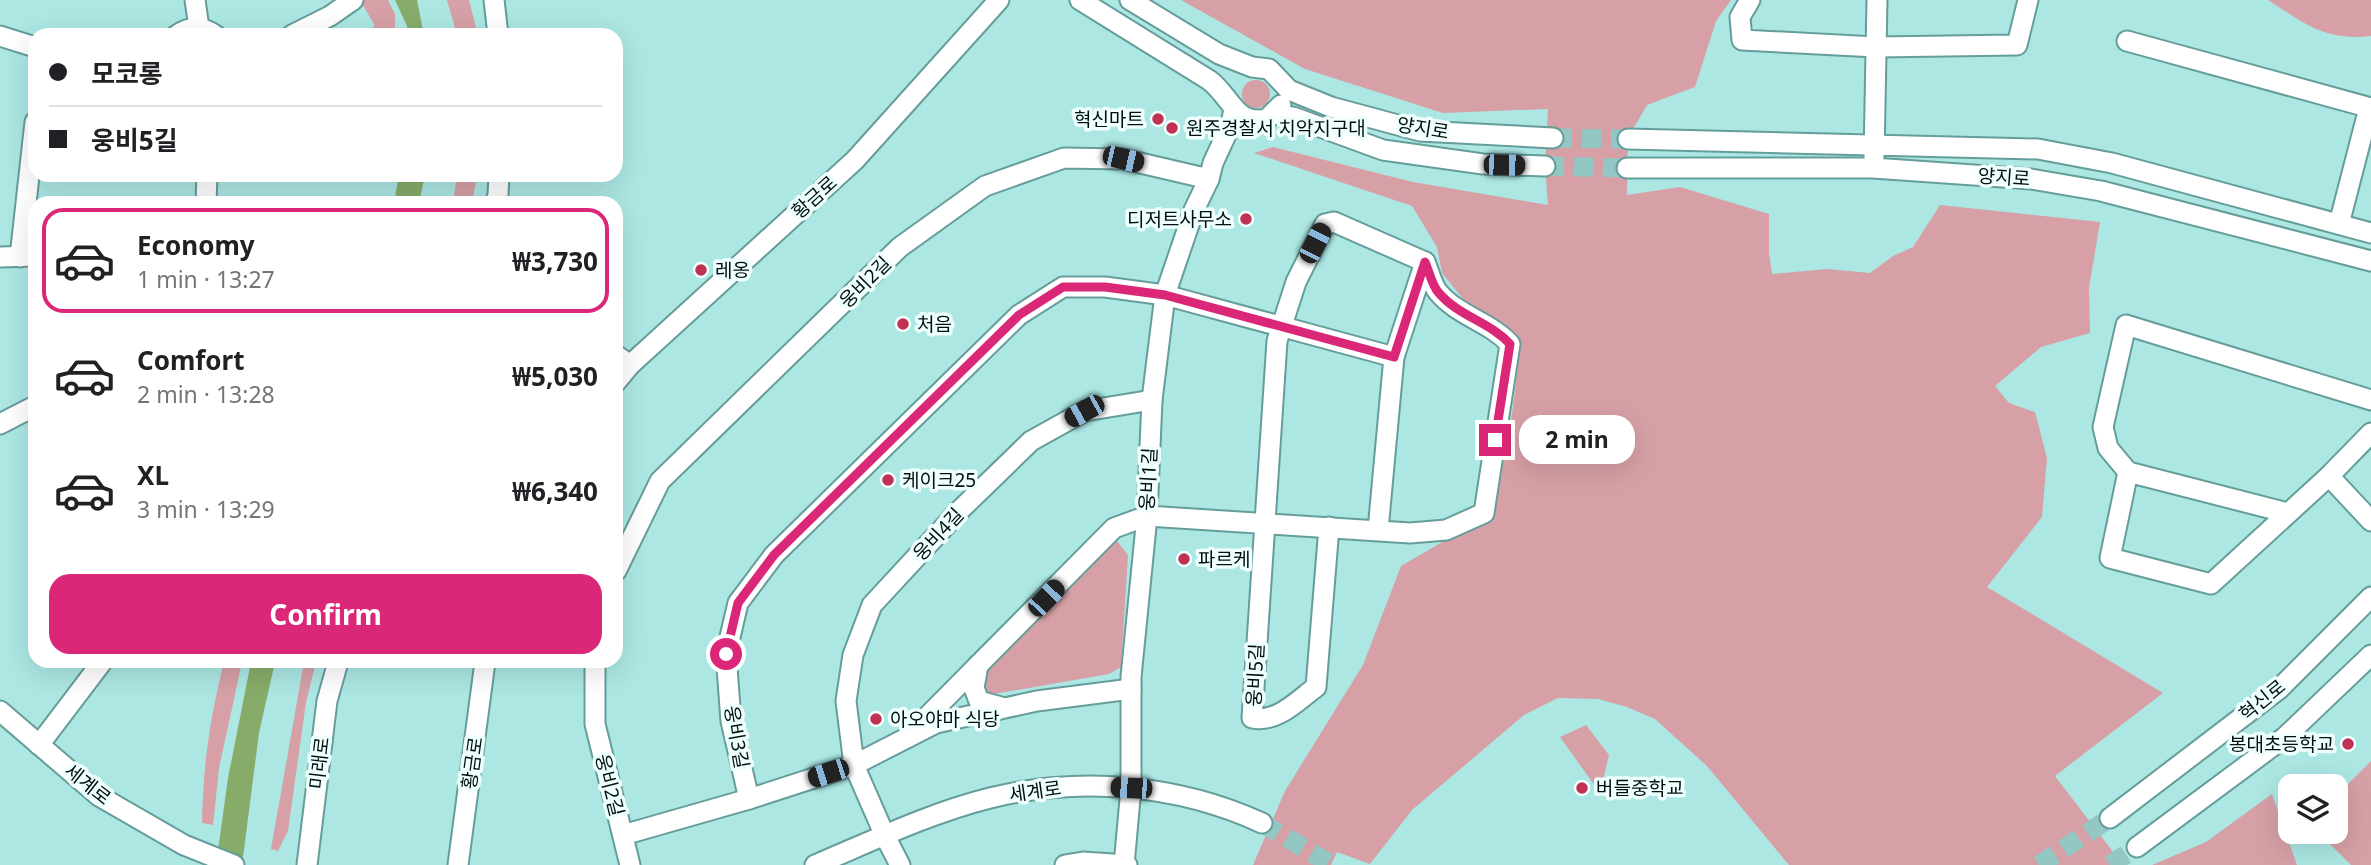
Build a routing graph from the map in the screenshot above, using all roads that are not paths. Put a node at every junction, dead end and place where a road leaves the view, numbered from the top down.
1 (195, 0) edge
2 (353, 0) edge
3 (494, 0) edge
4 (999, 0) edge
5 (1067, 0) edge
6 (1080, 0) edge
7 (1130, 0) edge
8 (1750, 0) edge
9 (1877, 0) edge
10 (2028, 0) edge
11 (204, 28) edge
12 (305, 28) edge
13 (497, 28) edge
14 (0, 36) edge
15 (2127, 41) dead end
16 (28, 45) edge
17 (1876, 47) junction
18 (1173, 58) junction
19 (1242, 64) junction
20 (1280, 81) junction
21 (1233, 105) junction
22 (2370, 108) edge
23 (1284, 115) junction
24 (1553, 138) tunnel mouth
25 (1628, 139) tunnel mouth
26 (1875, 145) junction
27 (1545, 166) tunnel mouth
28 (1627, 168) tunnel mouth
29 (1874, 168) junction
30 (1209, 179) junction
31 (2339, 224) junction
32 (2371, 233) edge
33 (28, 256) edge
34 (0, 257) edge
35 (2371, 261) edge
36 (1425, 262) junction
37 (1165, 295) junction
38 (1280, 327) junction
39 (1394, 357) junction
40 (623, 360) edge
41 (1152, 400) junction
42 (2371, 400) edge
43 (28, 410) edge
44 (0, 424) edge
45 (2371, 433) edge
46 (2128, 472) junction
47 (2329, 476) junction
48 (2288, 513) junction
49 (1147, 516) junction
50 (2371, 521) edge
51 (1264, 524) junction
52 (1329, 527) junction
53 (1378, 530) junction
54 (623, 557) edge
55 (2371, 597) edge
56 (2371, 655) edge
57 (978, 665) junction
58 (97, 668) edge
59 (336, 668) edge
60 (484, 668) edge
61 (595, 668) edge
62 (1131, 689) junction
63 (1006, 708) junction
64 (0, 711) edge
65 (909, 735) junction
66 (39, 745) junction
67 (854, 765) junction
68 (1131, 788) junction
69 (749, 799) junction
70 (2110, 818) tunnel mouth
71 (1262, 823) tunnel mouth
72 (623, 835) junction
73 (885, 836) junction
74 (2137, 847) tunnel mouth
75 (234, 865) edge
76 (307, 865) edge
77 (458, 865) edge
78 (630, 865) edge
79 (815, 865) edge
80 (900, 865) edge
81 (1065, 865) edge
82 (1125, 865) edge

1 - 11 street
2 - 12 street
3 - 13 street
4 - 40 street, 황금로
5 - 18 street
6 - 18 street
7 - 19 street
8 - 17 street
9 - 17 street
10 - 17 street
14 - 16 street
15 - 22 street
17 - 26 street
18 - 21 street
19 - 20 street
19 - 21 street
20 - 23 street
20 - 24 street, 양지로
21 - 23 street
21 - 30 street, 웅비1길
22 - 31 street
23 - 27 street, 양지로
25 - 26 street, 양지로
26 - 29 street
26 - 31 street, 양지로
28 - 29 street, 양지로
29 - 35 street, 양지로
30 - 37 street, 웅비1길
30 - 54 street, 웅비2길
31 - 32 street, 양지로
33 - 34 street
36 - 38 street, 웅비5길
36 - 39 street
36 - 53 street
37 - 38 street
37 - 41 street, 웅비1길
37 - 69 street, 웅비3길
38 - 39 street
38 - 51 street, 웅비5길
39 - 53 street
41 - 49 street, 웅비1길
41 - 67 street, 웅비4길
42 - 46 street
43 - 44 street
45 - 47 street
46 - 48 street
46 - 48 street
47 - 48 street
47 - 50 street
49 - 51 street
49 - 57 street
49 - 62 street, 웅비1길
51 - 52 street
51 - 52 street, 웅비5길
52 - 53 street
55 - 70 street, 혁신로
56 - 74 street
57 - 63 street
57 - 65 street
58 - 66 street
59 - 76 street, 미래로
60 - 77 street, 황금로
61 - 72 street, 웅비2길
62 - 63 street
62 - 68 street, 웅비1길
63 - 65 street
64 - 66 street, 세계로
65 - 67 street
66 - 75 street, 세계로
67 - 69 street
67 - 73 street, 웅비4길
68 - 71 street, 세계로
68 - 73 street, 세계로
68 - 82 street, 웅비1길
69 - 72 street
72 - 78 street, 웅비2길
73 - 79 street, 세계로
73 - 80 street, 웅비4길
81 - 82 street

